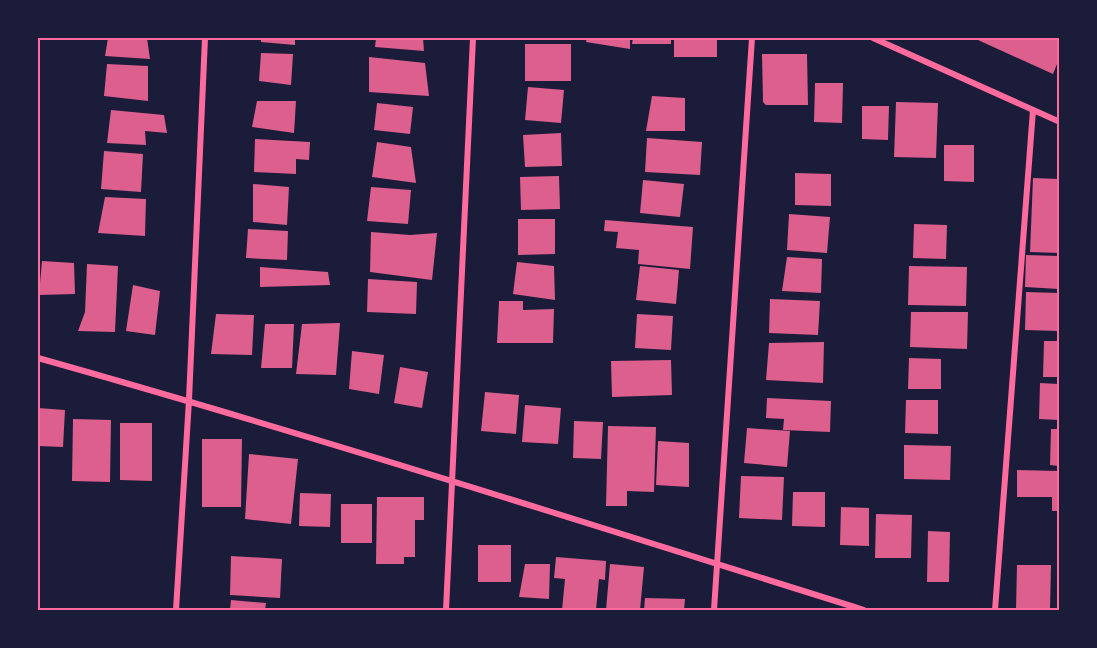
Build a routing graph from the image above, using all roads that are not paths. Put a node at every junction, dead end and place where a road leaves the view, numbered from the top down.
1 (205, 38) edge
2 (473, 38) edge
3 (752, 38) edge
4 (873, 38) edge
5 (1033, 110) junction
6 (1059, 122) edge
7 (38, 357) edge
8 (189, 400) junction
9 (451, 480) junction
10 (717, 564) junction
11 (176, 610) edge
12 (446, 610) edge
13 (714, 610) edge
14 (864, 610) edge
15 (995, 610) edge

1 - 8 street
2 - 9 street
3 - 10 street
4 - 5 street
5 - 6 street
5 - 15 street
7 - 8 street
8 - 9 street
8 - 11 street
9 - 10 street
9 - 12 street
10 - 13 street
10 - 14 street

